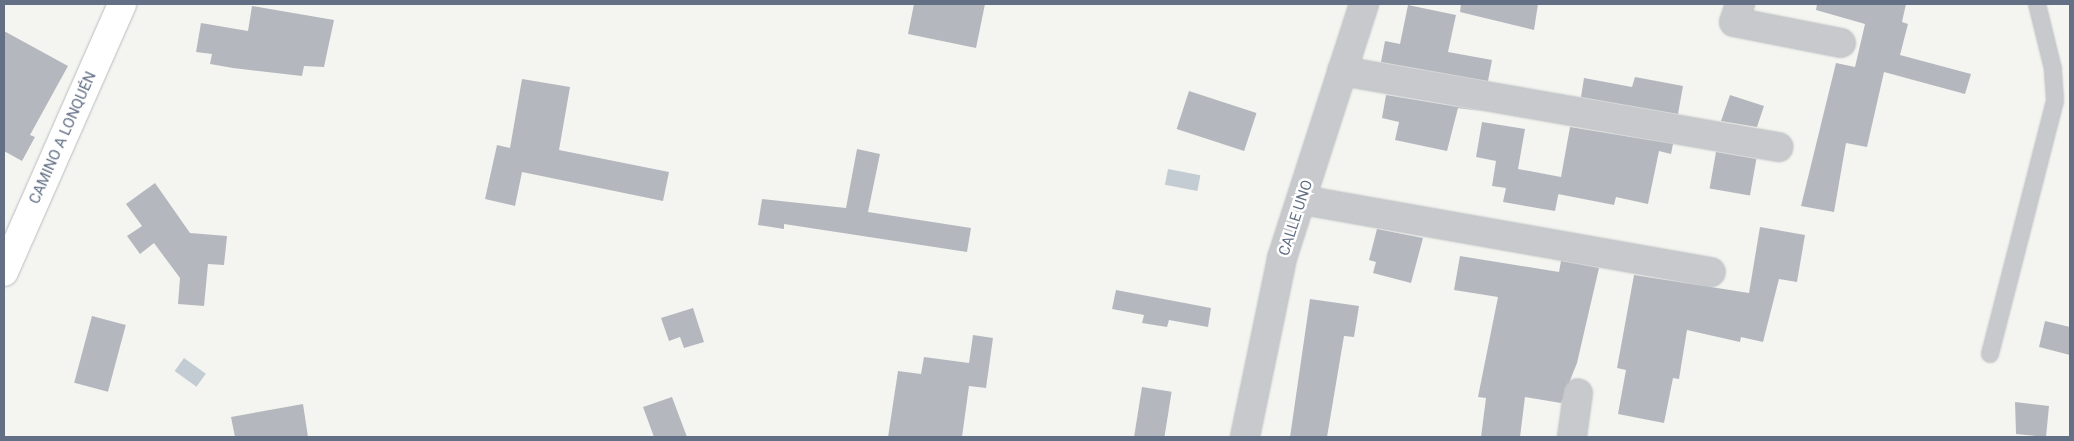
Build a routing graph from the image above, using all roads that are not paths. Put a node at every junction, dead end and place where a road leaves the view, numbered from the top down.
1 (122, 4) edge
2 (1364, 4) edge
3 (1740, 4) edge
4 (2037, 4) edge
5 (1841, 43) dead end
6 (1342, 71) junction
7 (1778, 146) dead end
8 (1302, 200) junction
9 (9, 244) edge
10 (4, 272) edge
11 (1712, 272) dead end
12 (1990, 354) dead end
13 (1578, 393) dead end
14 (1245, 437) edge
15 (1572, 437) edge

1 - 9 main road, CAMINO A LONQUÉN
2 - 6 street, CALLE UNO
3 - 5 street
4 - 12 lane
6 - 7 street
6 - 8 street, CALLE UNO
8 - 11 street
8 - 14 street, CALLE UNO
9 - 10 main road, CAMINO A LONQUÉN
13 - 15 street

